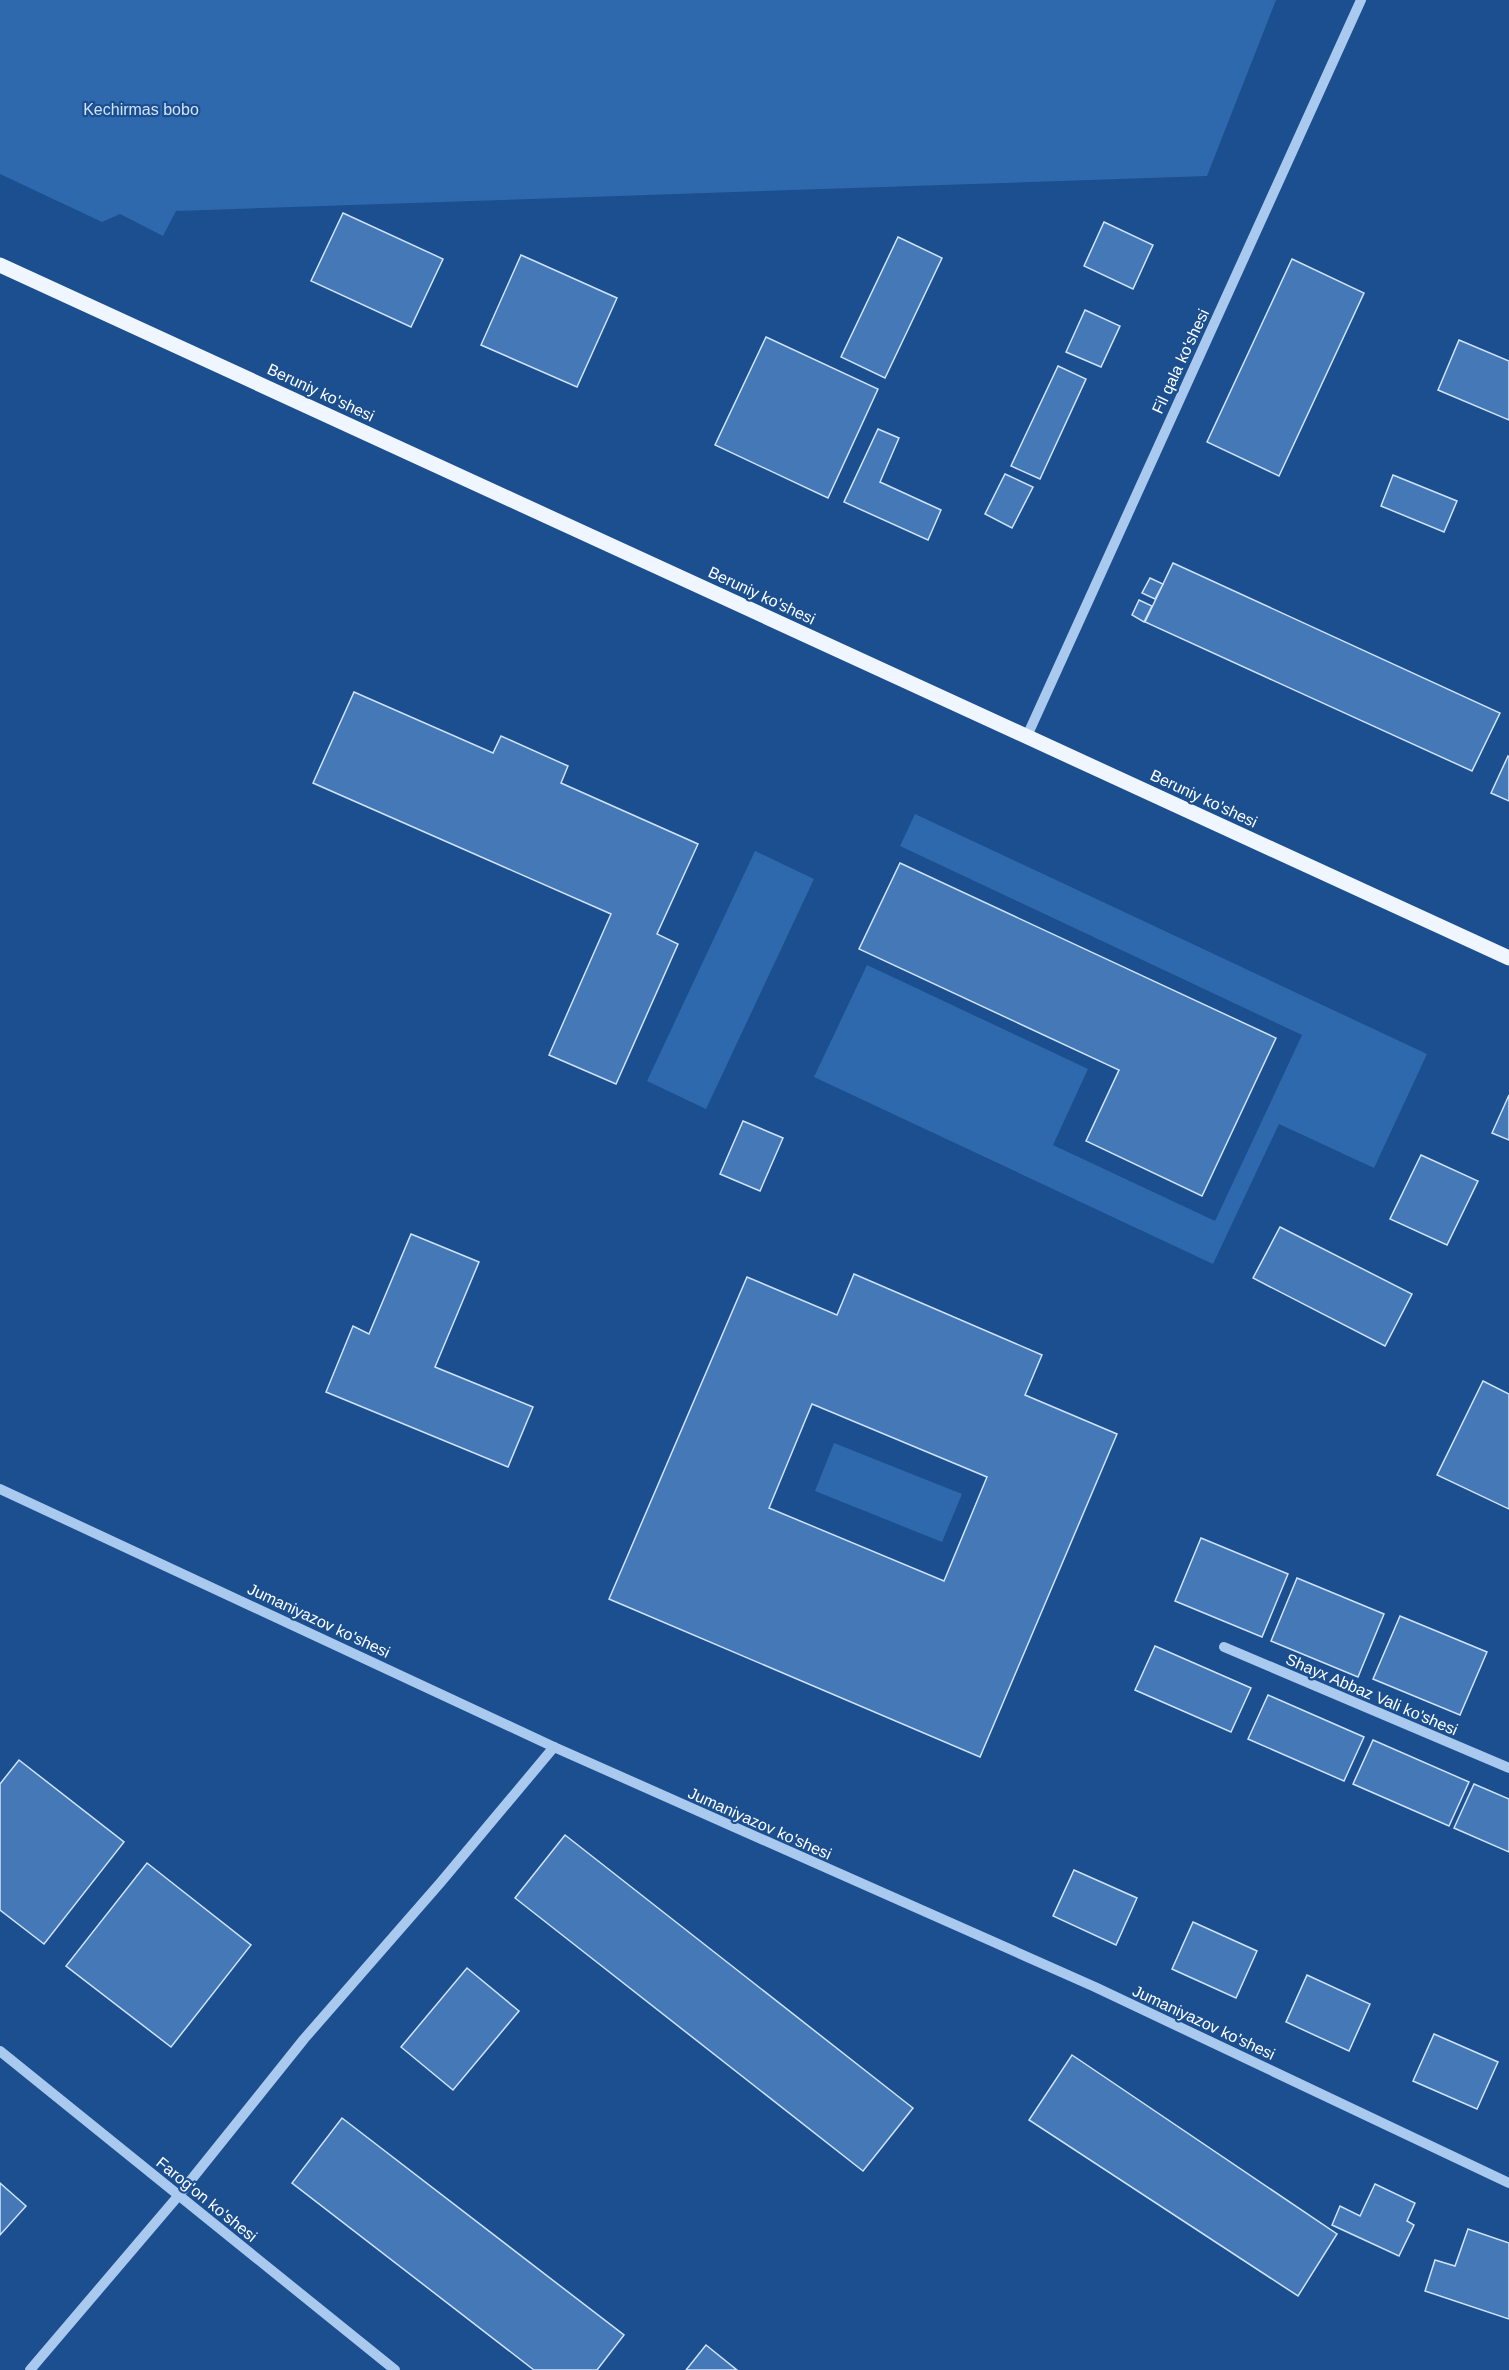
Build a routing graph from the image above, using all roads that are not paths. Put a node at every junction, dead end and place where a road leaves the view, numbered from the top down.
1 (1361, 0) edge
2 (0, 265) edge
3 (1027, 736) junction
4 (1509, 958) edge
5 (0, 1489) edge
6 (1224, 1647) dead end
7 (554, 1747) junction
8 (1509, 1768) edge
9 (0, 2051) edge
10 (1509, 2183) edge
11 (179, 2195) junction
12 (30, 2370) edge
13 (395, 2370) edge

1 - 3 street, Fil qala ko'shesi
2 - 3 main road, Beruniy ko'shesi
3 - 4 main road, Beruniy ko'shesi
5 - 7 street, Jumaniyazov ko'shesi
6 - 8 street, Shayx Abbaz Vali ko'shesi
7 - 10 street, Jumaniyazov ko'shesi
7 - 11 street
9 - 11 street, Farog'on ko'shesi
11 - 12 street
11 - 13 street, Farog'on ko'shesi

